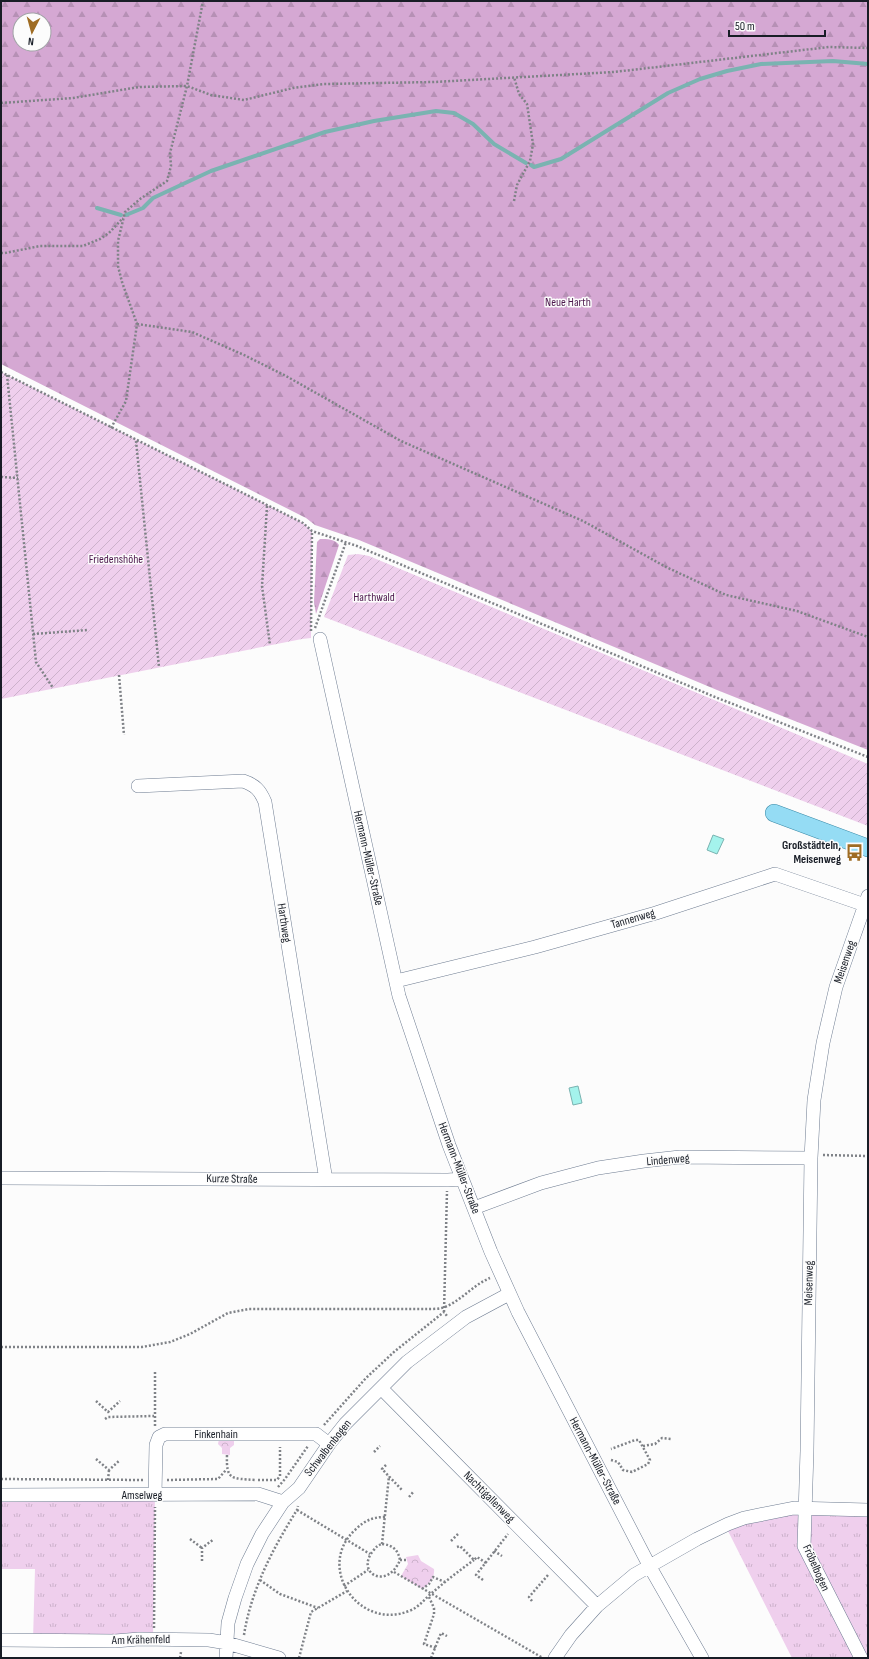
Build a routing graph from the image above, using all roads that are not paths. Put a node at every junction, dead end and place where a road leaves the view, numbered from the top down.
1 (314, 637) road end
2 (138, 786) dead end
3 (774, 813) dead end
4 (868, 848) edge
5 (866, 900) edge
6 (396, 981) junction
7 (811, 1158) junction
8 (1, 1178) edge
9 (324, 1179) junction
10 (462, 1179) junction
11 (474, 1208) junction
12 (509, 1294) junction
13 (381, 1388) junction
14 (329, 1444) junction
15 (1, 1495) edge
16 (155, 1495) junction
17 (283, 1502) junction
18 (806, 1508) junction
19 (868, 1510) edge
20 (650, 1567) junction
21 (597, 1606) junction
22 (1, 1640) edge
23 (227, 1643) junction
24 (226, 1658) edge
25 (279, 1658) edge
26 (555, 1658) edge
27 (702, 1658) edge
28 (861, 1658) edge

1 - 6 street, Hermann-Müller-Straße
2 - 9 street, Harthweg
3 - 4 main road
5 - 6 street, Tannenweg
5 - 7 street, Meisenweg
6 - 10 street, Hermann-Müller-Straße
7 - 11 street, Lindenweg
7 - 18 street, Meisenweg
8 - 9 street, Kurze Straße
9 - 10 street, Kurze Straße
10 - 11 street, Hermann-Müller-Straße
11 - 12 street, Hermann-Müller-Straße
12 - 13 street, Schwalbenbogen
12 - 20 street, Hermann-Müller-Straße
13 - 14 street, Schwalbenbogen
13 - 21 street, Nachtigallenweg
14 - 16 street, Finkenhain
14 - 17 street, Schwalbenbogen
15 - 16 street, Amselweg
16 - 17 street, Amselweg
17 - 23 street, Schwalbenbogen
18 - 19 street
18 - 20 street
18 - 28 street, Fröbelbogen
20 - 21 street
20 - 27 street, Hermann-Müller-Straße
21 - 26 street
22 - 23 street, Am Krähenfeld
23 - 24 street, Schwalbenbogen
23 - 25 street, Am Krähenfeld

